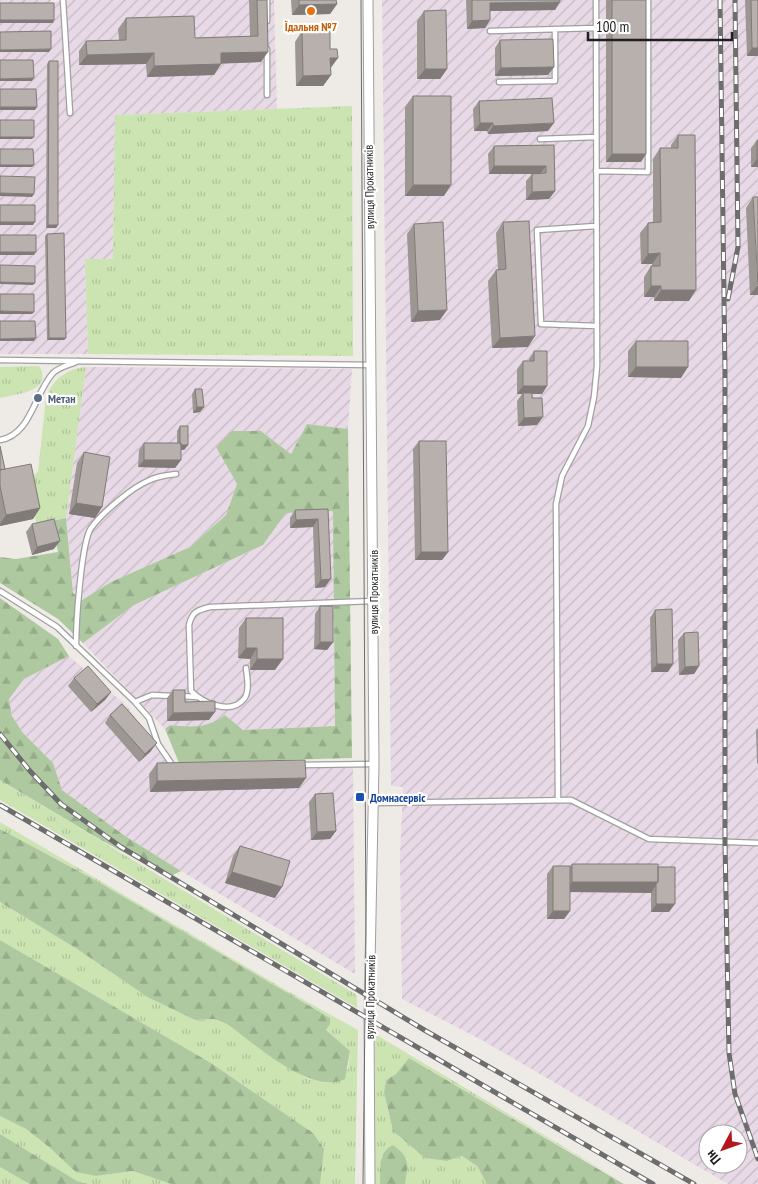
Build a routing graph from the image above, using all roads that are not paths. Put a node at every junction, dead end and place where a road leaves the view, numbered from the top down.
1 (63, 0) edge
2 (267, 0) edge
3 (368, 0) edge
4 (596, 0) edge
5 (648, 0) edge
6 (267, 28) edge
7 (596, 28) junction
8 (555, 29) junction
9 (490, 31) dead end
10 (267, 38) edge
11 (499, 82) dead end
12 (267, 95) dead end
13 (70, 112) dead end
14 (596, 137) junction
15 (540, 139) dead end
16 (596, 171) junction
17 (596, 226) junction
18 (596, 326) junction
19 (0, 360) edge
20 (79, 361) junction
21 (371, 365) junction
22 (0, 440) edge
23 (176, 474) dead end
24 (0, 591) edge
25 (373, 601) junction
26 (76, 646) junction
27 (246, 668) dead end
28 (197, 697) junction
29 (135, 702) junction
30 (374, 764) junction
31 (292, 766) edge
32 (184, 768) edge
33 (558, 800) junction
34 (374, 803) junction
35 (758, 843) edge
36 (370, 1184) edge

1 - 13 lane
2 - 6 lane
3 - 21 street, вулиця Прокатників
4 - 7 lane
5 - 16 lane
7 - 8 lane
7 - 14 lane
8 - 9 lane
8 - 11 lane
10 - 12 lane
14 - 15 lane
14 - 16 lane
16 - 17 lane
17 - 18 lane
17 - 18 lane
18 - 33 lane
19 - 20 lane
20 - 21 lane
20 - 22 lane
21 - 25 street, вулиця Прокатників
23 - 26 lane
24 - 26 lane
25 - 28 lane
25 - 30 street, вулиця Прокатників
26 - 29 lane
27 - 28 lane
28 - 29 lane
29 - 32 lane
30 - 31 lane
30 - 34 street, вулиця Прокатників
33 - 34 lane
33 - 35 lane
34 - 36 street, вулиця Прокатників

